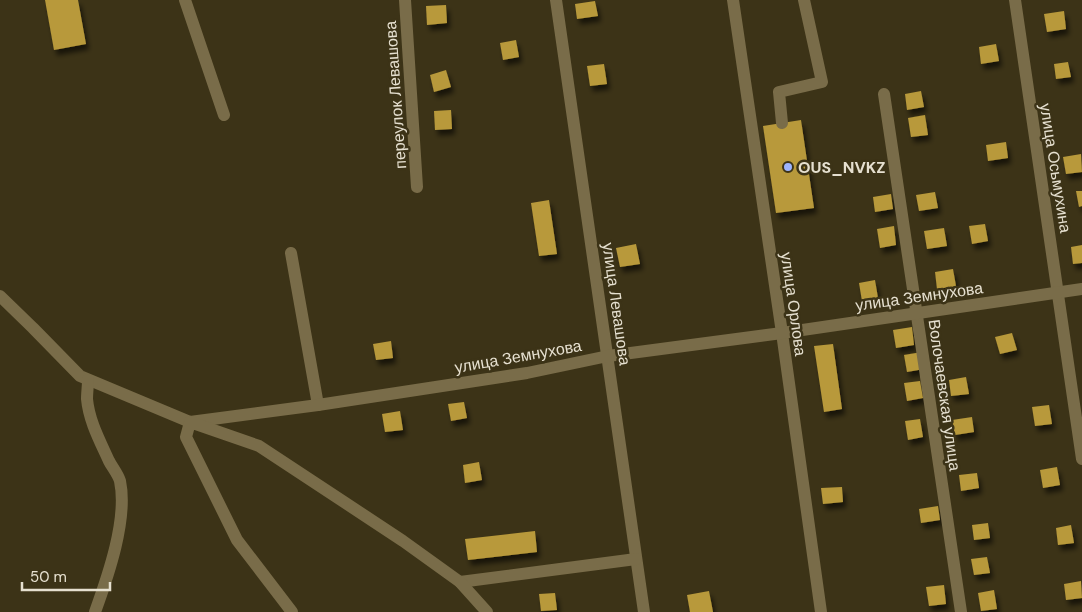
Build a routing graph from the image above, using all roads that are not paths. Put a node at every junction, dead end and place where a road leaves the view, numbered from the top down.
1 (185, 0) edge
2 (405, 0) edge
3 (556, 0) edge
4 (733, 0) edge
5 (804, 0) edge
6 (1015, 0) edge
7 (884, 94) dead end
8 (224, 115) dead end
9 (782, 123) dead end
10 (417, 187) dead end
11 (291, 254) dead end
12 (1082, 289) edge
13 (1058, 292) junction
14 (0, 296) edge
15 (916, 313) junction
16 (782, 332) junction
17 (608, 356) junction
18 (88, 380) junction
19 (318, 405) junction
20 (190, 422) junction
21 (1082, 459) edge
22 (636, 559) junction
23 (460, 582) junction
24 (95, 612) edge
25 (292, 612) edge
26 (487, 612) edge
27 (644, 612) edge
28 (821, 612) edge
29 (961, 612) edge

1 - 8 street
2 - 10 street, переулок Левашова
3 - 17 street, улица Левашова
4 - 16 street, улица Орлова
5 - 9 street
6 - 13 street, улица Осьмухина
7 - 15 street, Волочаевская улица
11 - 19 street
12 - 13 street, улица Земнухова
13 - 15 street, улица Земнухова
13 - 21 street, улица Осьмухина
14 - 18 street, улица Земнухова
15 - 16 street, улица Земнухова
15 - 29 street, Волочаевская улица
16 - 17 street, улица Земнухова
16 - 28 street, улица Орлова
17 - 19 street, улица Земнухова
17 - 22 street, улица Левашова
18 - 20 street, улица Земнухова
18 - 24 street
19 - 20 street, улица Земнухова
20 - 23 street
20 - 25 street
22 - 23 street
22 - 27 street, улица Левашова
23 - 26 street

